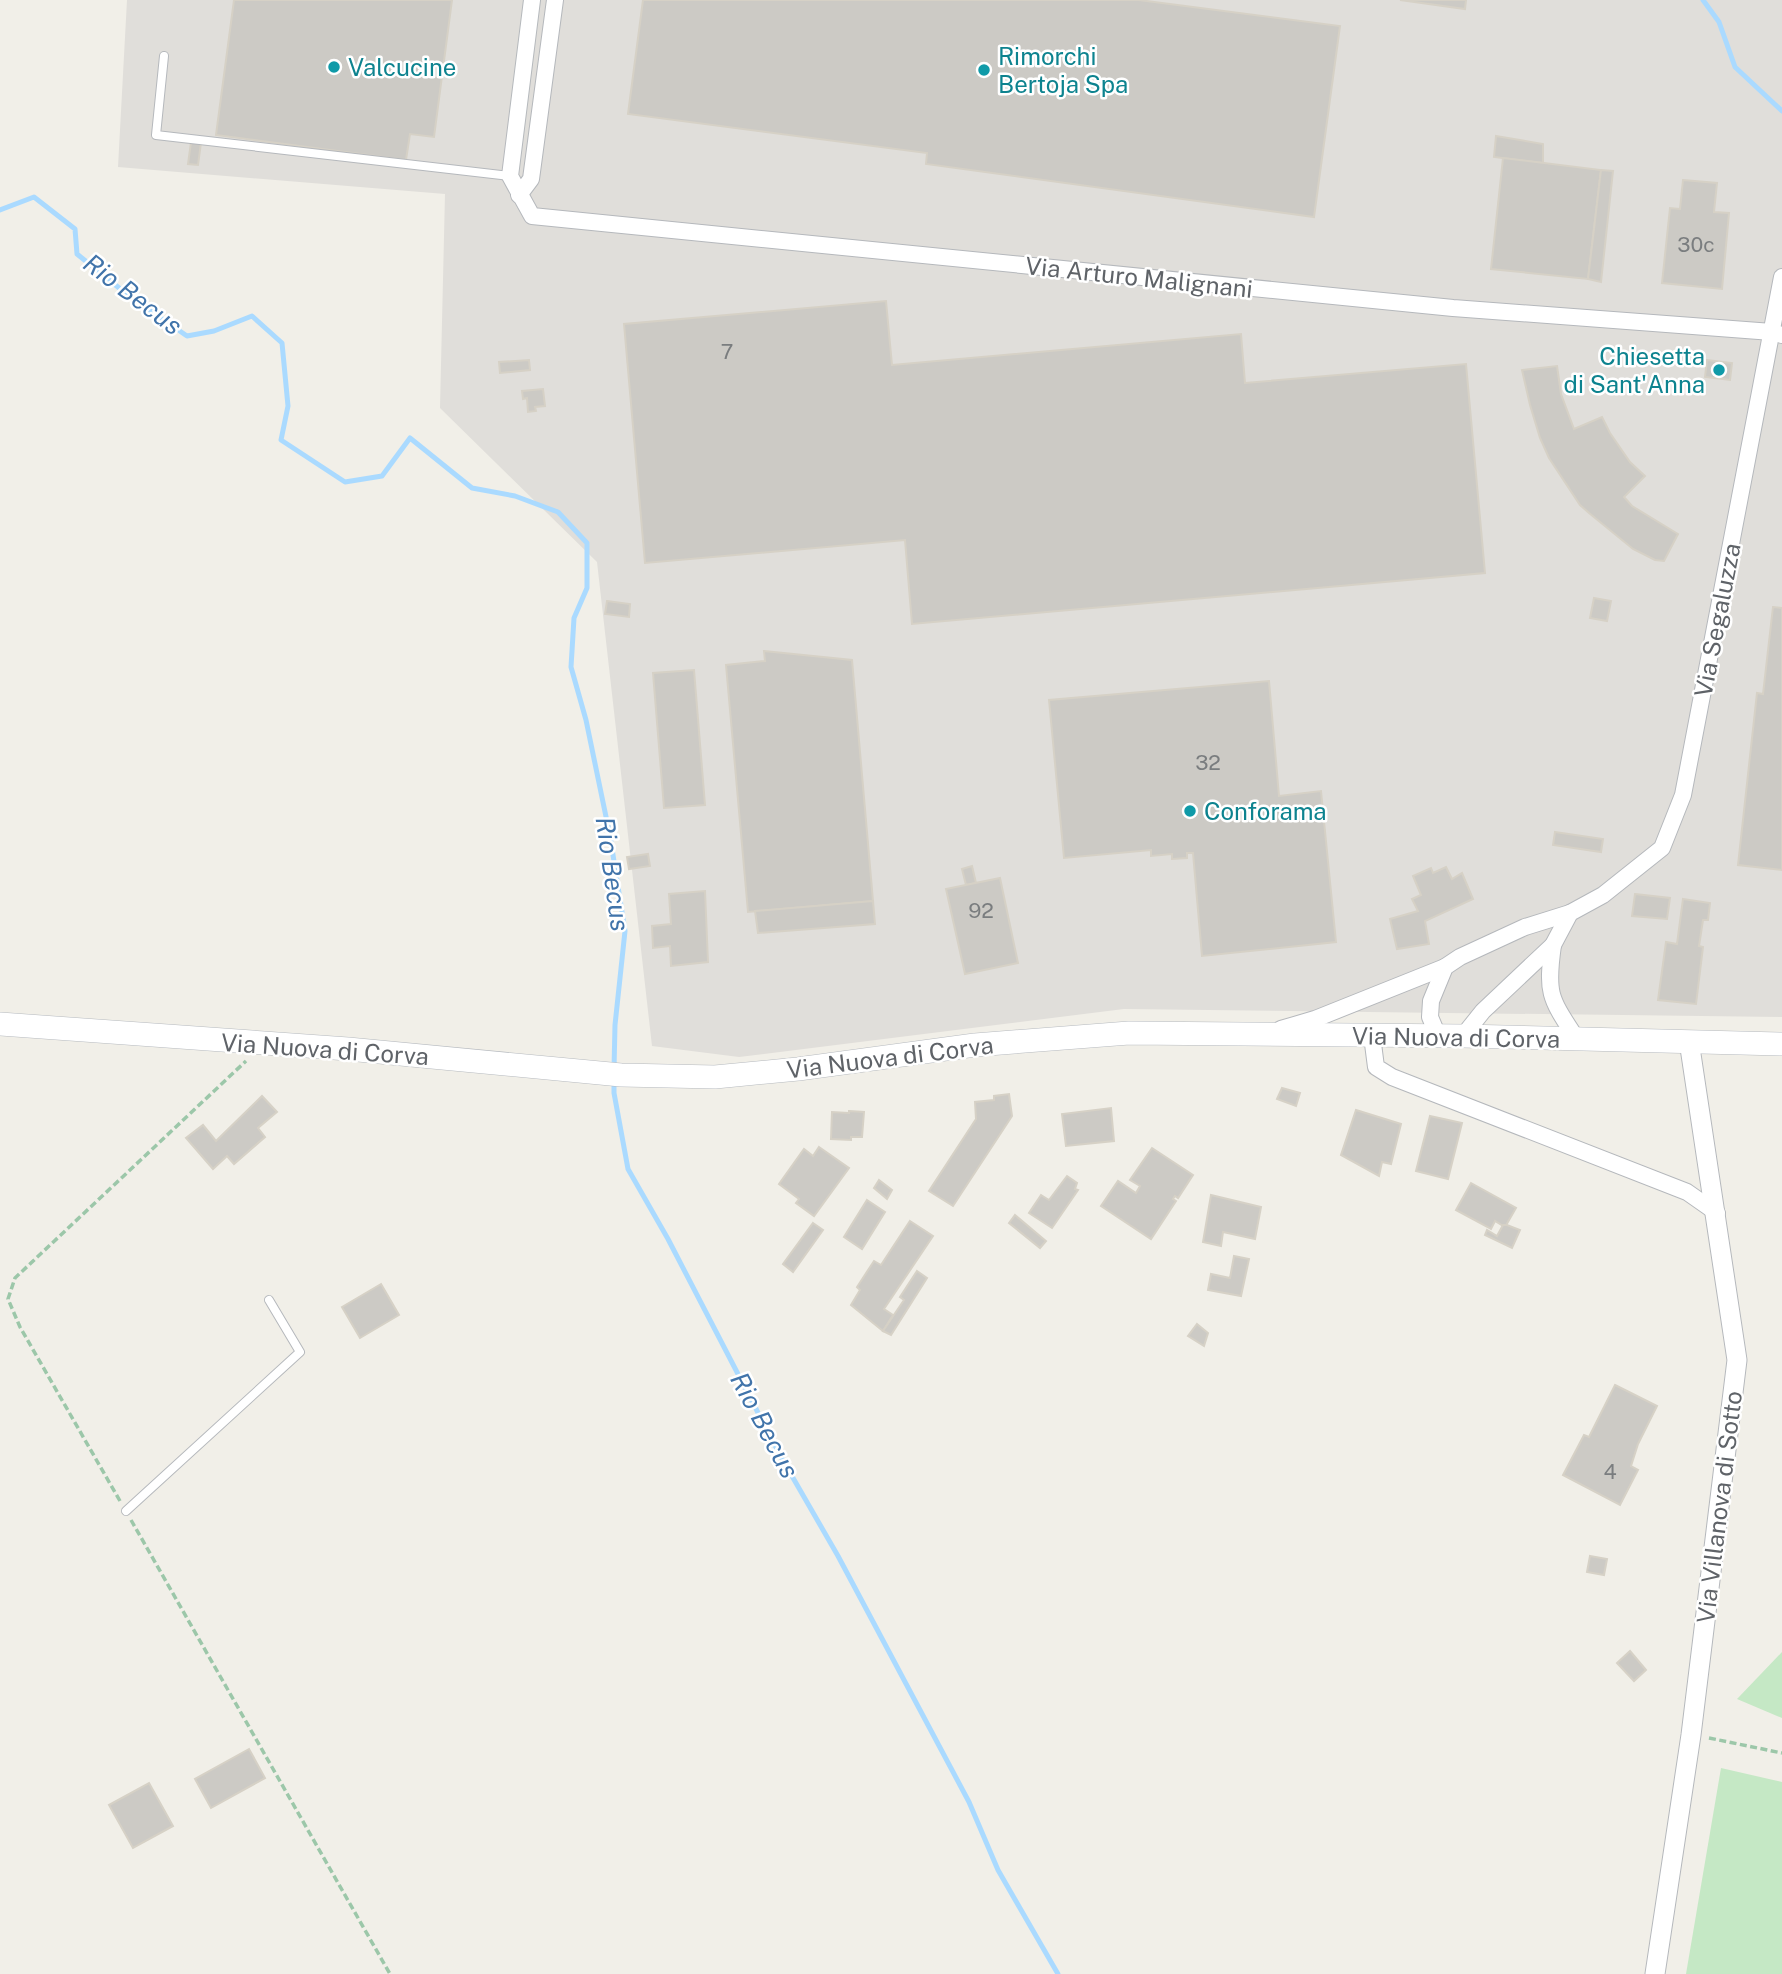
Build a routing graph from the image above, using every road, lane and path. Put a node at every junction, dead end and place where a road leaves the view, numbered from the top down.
1 (532, 0) edge
2 (555, 0) edge
3 (164, 56) dead end
4 (510, 176) junction
5 (519, 195) junction
6 (1782, 277) edge
7 (1777, 334) edge
8 (1570, 913) junction
9 (1553, 945) junction
10 (1446, 967) junction
11 (0, 1024) edge
12 (1265, 1034) junction
13 (1438, 1035) junction
14 (1373, 1036) junction
15 (1463, 1036) junction
16 (1577, 1038) junction
17 (1689, 1041) junction
18 (265, 1044) junction
19 (1782, 1044) edge
20 (1717, 1213) junction
21 (269, 1300) dead end
22 (126, 1511) junction
23 (1691, 1735) junction
24 (1782, 1753) edge
25 (390, 1974) edge
26 (1655, 1974) edge

1 - 4 street
2 - 5 street
3 - 4 lane
4 - 5 street, Via Arturo Malignani
5 - 7 street, Via Arturo Malignani
6 - 7 street, Via Segaluzza
7 - 8 street, Via Segaluzza
8 - 9 street
8 - 10 street, Via Segaluzza
9 - 15 street
9 - 16 street
10 - 12 street, Via Segaluzza
10 - 13 street
11 - 18 main road, Via Nuova di Corva
12 - 14 main road, Via Nuova di Corva
12 - 18 main road, Via Nuova di Corva
13 - 14 main road, Via Nuova di Corva
13 - 15 main road, Via Nuova di Corva
14 - 20 street
15 - 16 main road, Via Nuova di Corva
16 - 17 main road, Via Nuova di Corva
17 - 19 main road, Via Nuova di Corva
17 - 20 street, Via Villanova di Sotto
18 - 22 path
20 - 23 street, Via Villanova di Sotto
21 - 22 lane
22 - 25 path
23 - 24 path
23 - 26 street, Via Villanova di Sotto

